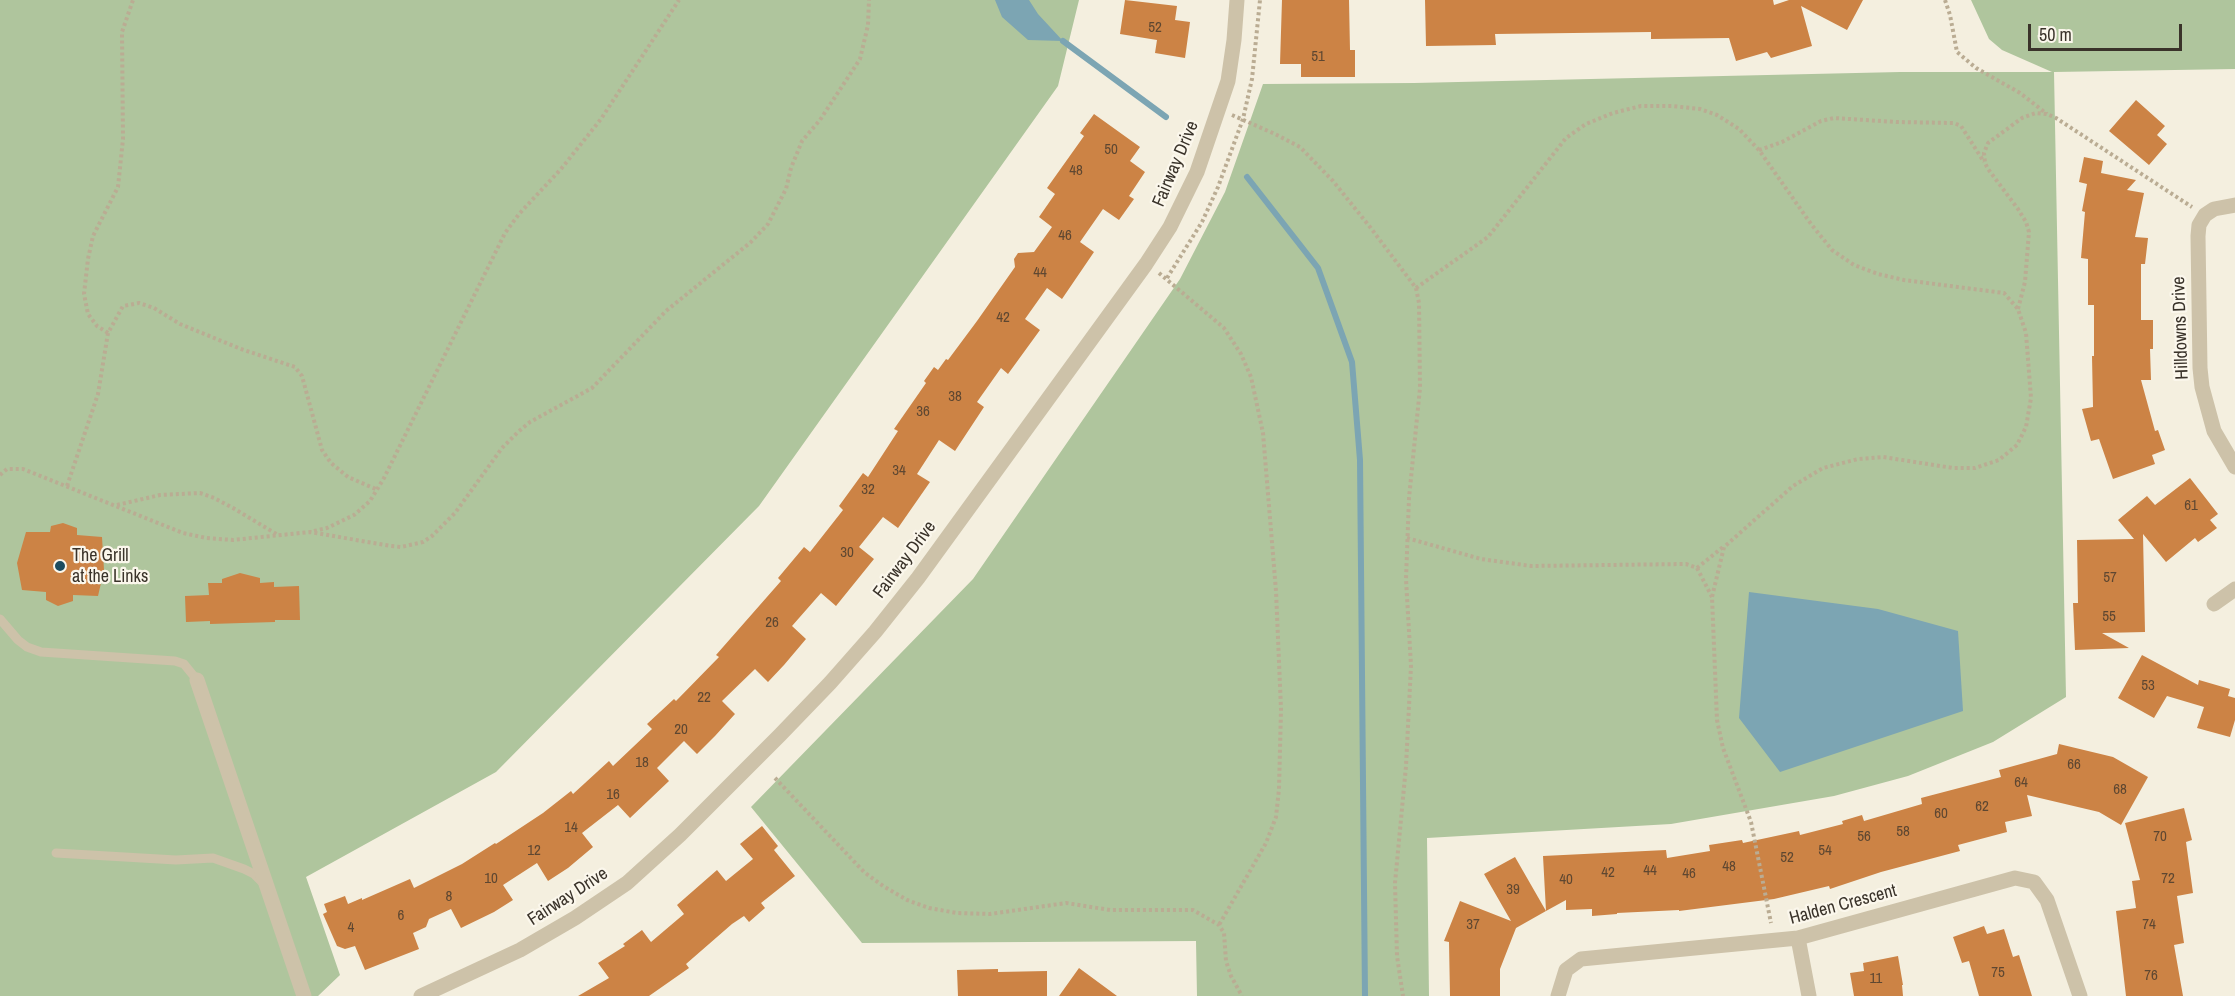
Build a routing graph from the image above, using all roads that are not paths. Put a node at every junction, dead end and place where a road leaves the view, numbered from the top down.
1 (1237, 0) edge
2 (2235, 205) edge
3 (2235, 467) edge
4 (2235, 589) edge
5 (2214, 604) dead end
6 (0, 619) edge
7 (197, 680) joint
8 (56, 853) dead end
9 (267, 887) junction
10 (1798, 938) junction
11 (304, 996) edge
12 (421, 996) edge
13 (1558, 996) edge
14 (1809, 996) edge
15 (2080, 996) edge

1 - 12 street, Fairway Drive
2 - 3 street, Hilldowns Drive
4 - 5 street
6 - 7 lane
7 - 9 street
8 - 9 lane
9 - 11 street
10 - 13 street, Halden Crescent
10 - 14 street
10 - 15 street, Halden Crescent

